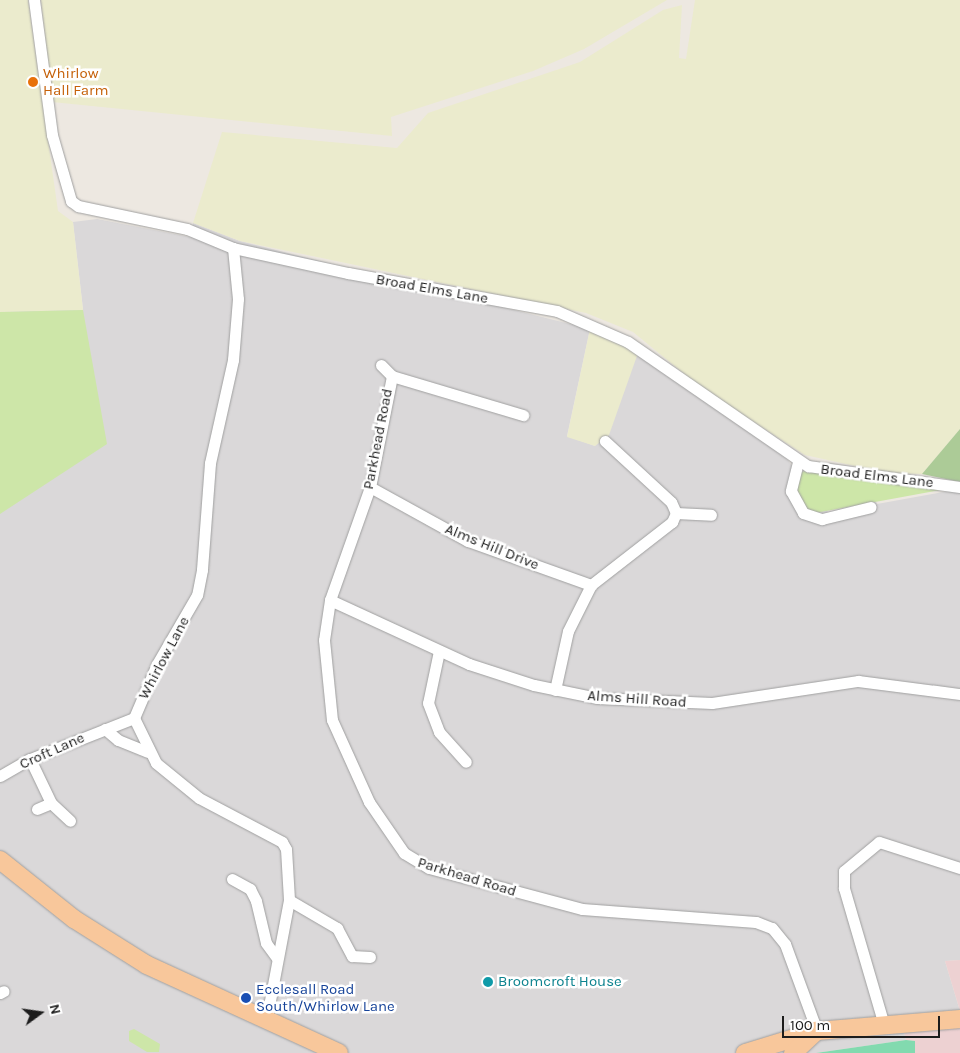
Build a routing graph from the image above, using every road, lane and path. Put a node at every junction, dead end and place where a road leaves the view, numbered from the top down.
1 (34, 0) edge
2 (233, 248) junction
3 (381, 365) dead end
4 (392, 376) junction
5 (523, 415) dead end
6 (605, 441) dead end
7 (798, 462) junction
8 (370, 487) junction
9 (960, 487) edge
10 (871, 507) dead end
11 (676, 513) junction
12 (711, 515) dead end
13 (591, 585) junction
14 (330, 600) junction
15 (438, 651) junction
16 (555, 690) junction
17 (960, 694) edge
18 (134, 718) junction
19 (105, 729) junction
20 (148, 752) junction
21 (30, 759) junction
22 (466, 762) dead end
23 (0, 776) edge
24 (52, 803) junction
25 (37, 809) dead end
26 (70, 821) dead end
27 (0, 860) edge
28 (960, 868) edge
29 (232, 879) dead end
30 (289, 900) junction
31 (370, 957) dead end
32 (277, 958) junction
33 (960, 1019) edge
34 (266, 1022) junction
35 (884, 1025) junction
36 (817, 1031) junction
37 (339, 1053) edge
38 (744, 1053) edge
39 (792, 1053) edge

1 - 2 street, Broad Elms Lane
2 - 7 street, Broad Elms Lane
2 - 18 street, Whirlow Lane
3 - 4 street, Parkhead Road
4 - 5 street, Parkhead Road
4 - 8 street, Parkhead Road
6 - 11 street
7 - 9 street, Broad Elms Lane
7 - 10 street
8 - 13 street, Alms Hill Drive
8 - 14 street, Parkhead Road
11 - 12 street
11 - 13 street
13 - 16 street
14 - 15 street, Alms Hill Road
14 - 36 street, Parkhead Road
15 - 16 street, Alms Hill Road
15 - 22 street
16 - 17 street, Alms Hill Road
18 - 19 street, Croft Lane
18 - 20 street, Whirlow Lane
19 - 20 street
19 - 21 street, Croft Lane
20 - 30 street, Whirlow Lane
21 - 23 street, Croft Lane
21 - 24 street
24 - 25 street
24 - 26 street
27 - 34 main road
28 - 35 street
29 - 32 street
30 - 31 street
30 - 32 street, Whirlow Lane
32 - 34 street, Whirlow Lane
33 - 35 main road
34 - 37 main road
35 - 36 main road
36 - 38 main road
36 - 39 main road

